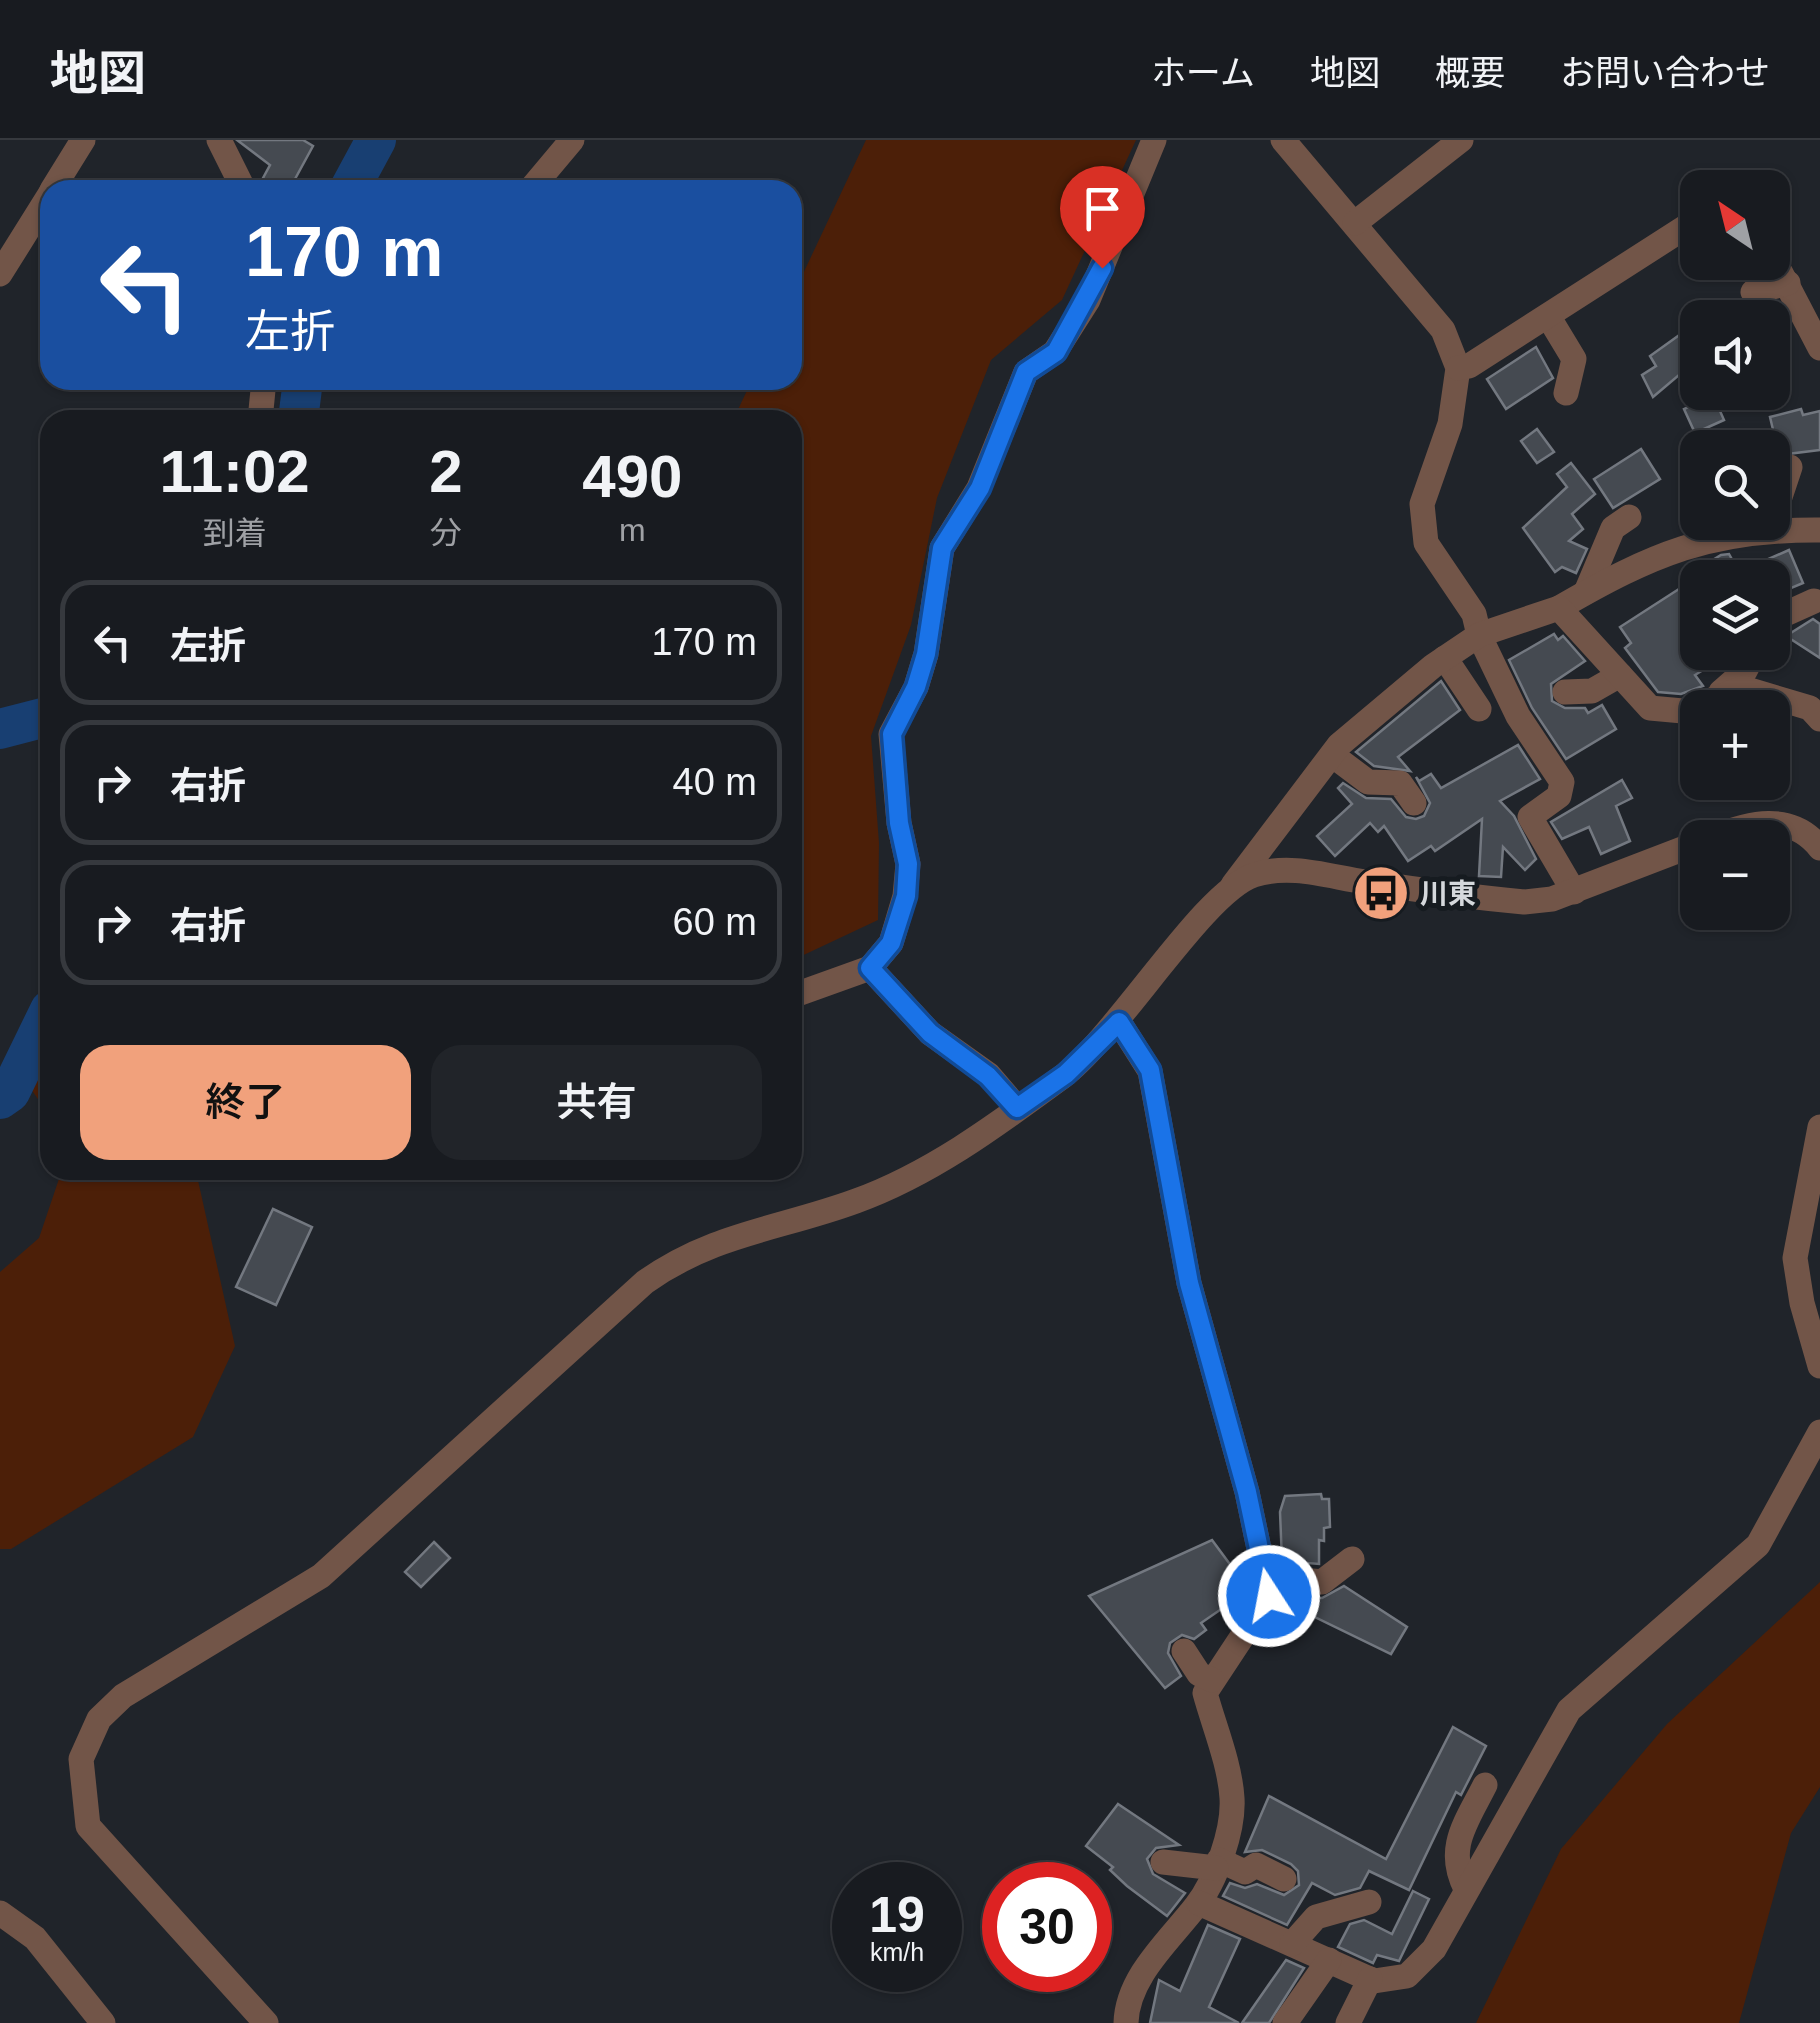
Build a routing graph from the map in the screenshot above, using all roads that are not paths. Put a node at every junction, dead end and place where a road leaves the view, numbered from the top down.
1 (83, 140) edge
2 (219, 140) edge
3 (572, 140) edge
4 (1154, 140) edge
5 (1283, 140) edge
6 (1461, 140) edge
7 (58, 180) edge
8 (239, 180) edge
9 (538, 180) edge
10 (40, 210) edge
11 (1355, 223) junction
12 (1680, 231) edge
13 (0, 274) edge
14 (1786, 280) edge
15 (1788, 283) junction
16 (1753, 292) dead end
17 (1548, 316) junction
18 (1820, 348) edge
19 (1458, 368) junction
20 (1566, 394) dead end
21 (1629, 517) dead end
22 (1790, 526) edge
23 (1820, 530) edge
24 (1703, 540) edge
25 (1580, 585) junction
26 (1814, 601) dead end
27 (1561, 607) junction
28 (1790, 612) edge
29 (1478, 635) junction
30 (1445, 658) junction
31 (1746, 670) edge
32 (1620, 674) junction
33 (1723, 690) edge
34 (1565, 692) dead end
35 (1790, 702) edge
36 (1479, 708) dead end
37 (1680, 710) edge
38 (1820, 718) edge
39 (1332, 754) junction
40 (1414, 803) dead end
41 (1790, 827) edge
42 (1820, 848) edge
43 (1680, 850) edge
44 (1574, 892) junction
45 (1224, 895) junction
46 (870, 968) junction
47 (802, 992) edge
48 (1119, 1022) junction
49 (1017, 1108) junction
50 (1820, 1127) edge
51 (1820, 1366) edge
52 (1820, 1432) edge
53 (1352, 1559) dead end
54 (1265, 1576) junction
55 (1184, 1651) dead end
56 (1212, 1680) junction
57 (1485, 1785) dead end
58 (1163, 1862) dead end
59 (1217, 1864) junction
60 (1284, 1879) dead end
61 (1466, 1889) junction
62 (1369, 1902) dead end
63 (1199, 1903) junction
64 (0, 1913) edge
65 (1292, 1944) junction
66 (1329, 1960) junction
67 (1370, 1980) junction
68 (103, 2023) edge
69 (266, 2023) edge
70 (1126, 2023) edge
71 (1285, 2023) edge
72 (1348, 2023) edge

1 - 7 street
2 - 8 street
3 - 9 street
4 - 46 street
5 - 11 street
6 - 11 street
10 - 13 street
11 - 19 street
12 - 17 street
14 - 15 street
15 - 16 street
15 - 18 street
17 - 19 street
17 - 20 street
19 - 29 street
21 - 25 street
22 - 23 street
24 - 25 street
25 - 27 street
26 - 28 street
27 - 29 street
27 - 32 street
29 - 30 street
29 - 44 street
30 - 36 street
30 - 39 street
31 - 33 street
32 - 34 street
32 - 37 street
35 - 38 street
39 - 40 street
39 - 45 street
41 - 42 street
43 - 44 street
44 - 45 street
45 - 48 street
46 - 47 street
46 - 49 street
48 - 49 street
48 - 54 street
49 - 69 street
50 - 51 street
52 - 61 street
53 - 54 street
54 - 56 street
55 - 56 street
56 - 59 street
57 - 61 street
58 - 59 street
59 - 60 street
59 - 63 street
61 - 67 street
62 - 65 street
63 - 65 street
63 - 70 street
64 - 68 street
65 - 66 street
66 - 67 street
66 - 71 street
67 - 72 street

